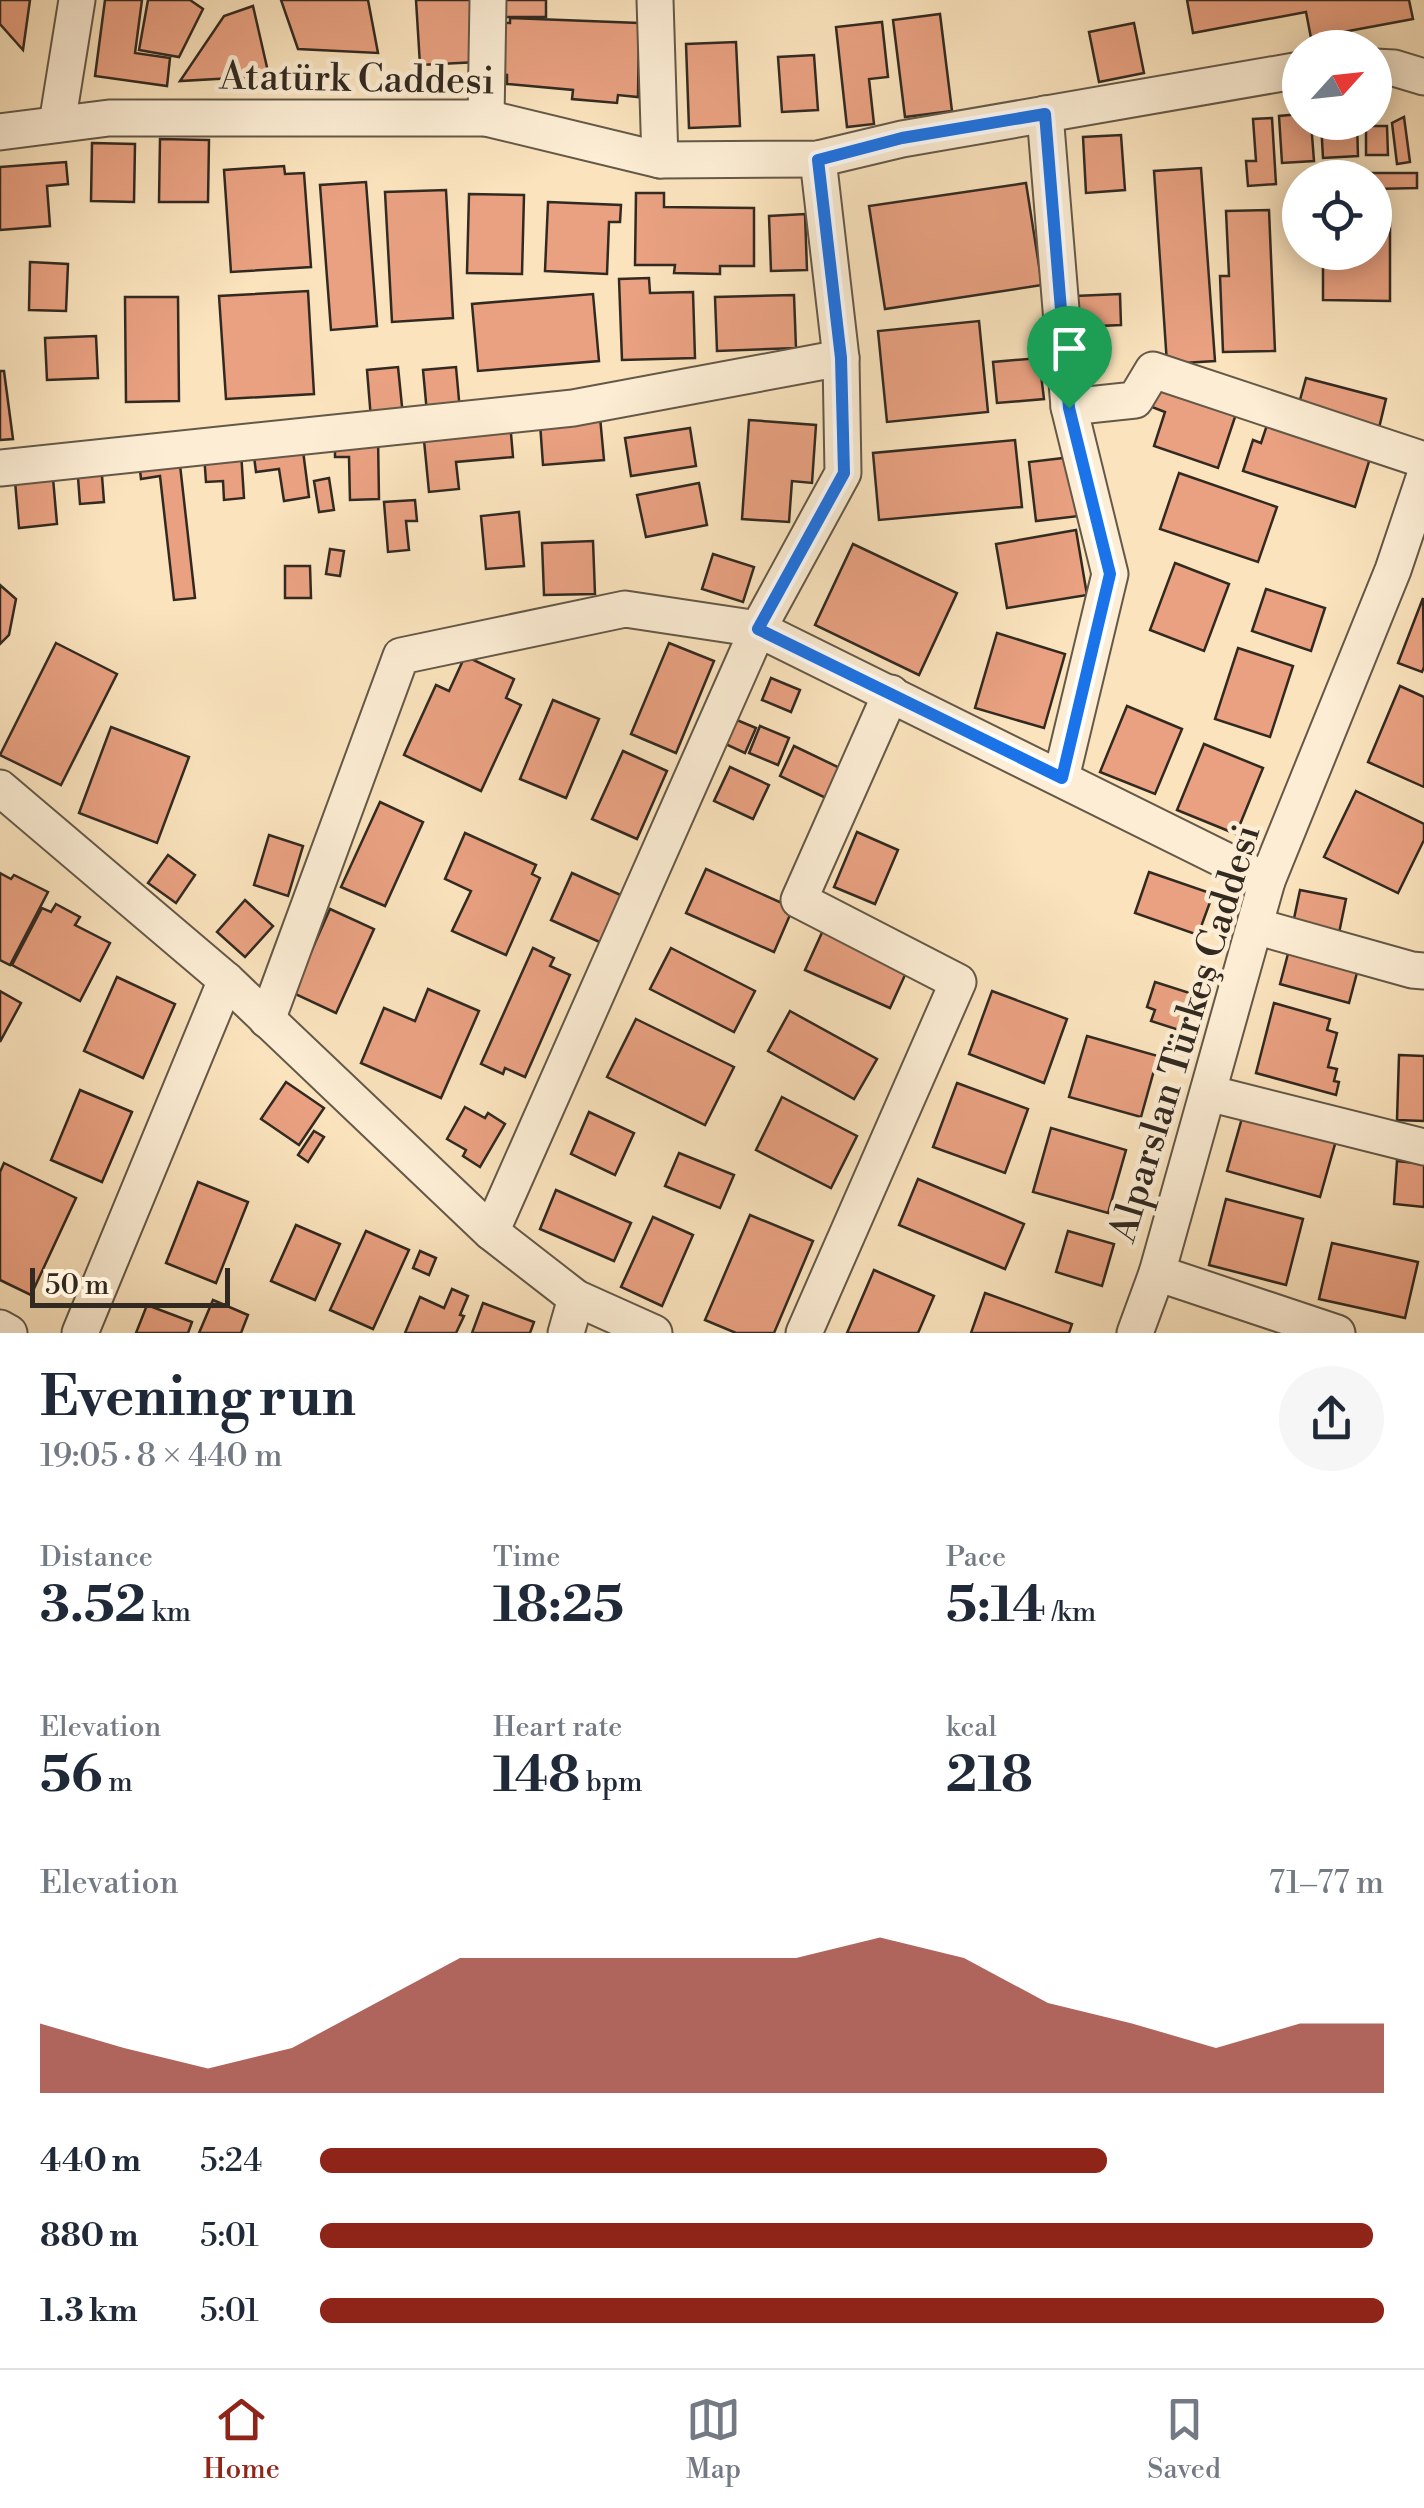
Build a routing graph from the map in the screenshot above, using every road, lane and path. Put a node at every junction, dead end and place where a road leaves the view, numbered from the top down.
1 (77, 0) edge
2 (488, 0) edge
3 (655, 0) edge
4 (1392, 68) edge
5 (1282, 73) edge
6 (1424, 77) edge
7 (1045, 114) junction
8 (486, 118) junction
9 (57, 124) junction
10 (0, 132) edge
11 (660, 160) junction
12 (818, 160) junction
13 (841, 358) junction
14 (1069, 408) junction
15 (1424, 460) edge
16 (7, 475) edge
17 (1424, 478) edge
18 (1409, 577) edge
19 (758, 629) junction
20 (890, 693) junction
21 (1062, 778) junction
22 (0, 788) edge
23 (1267, 881) junction
24 (1254, 926) junction
25 (1424, 971) edge
26 (226, 980) junction
27 (267, 1020) junction
28 (1208, 1093) junction
29 (1424, 1147) edge
30 (491, 1232) junction
31 (1158, 1273) junction
32 (576, 1298) junction
33 (0, 1328) edge
34 (9, 1333) edge
35 (80, 1333) edge
36 (566, 1333) edge
37 (654, 1333) edge
38 (804, 1333) edge
39 (1135, 1333) edge
40 (1337, 1333) edge

1 - 9 street
2 - 8 street
3 - 11 street
4 - 6 street
5 - 7 street, Atatürk Caddesi
7 - 12 street, Atatürk Caddesi
7 - 14 street
8 - 9 street, Atatürk Caddesi
8 - 11 street, Atatürk Caddesi
9 - 10 street, Atatürk Caddesi
11 - 12 street, Atatürk Caddesi
12 - 13 street
13 - 16 street
13 - 19 street
14 - 15 street
14 - 21 street
17 - 18 street, Alparslan Türkeş Caddesi
18 - 23 street, Alparslan Türkeş Caddesi
19 - 20 street
19 - 27 street
19 - 30 street
20 - 21 street
20 - 38 street
21 - 23 street
22 - 26 street
23 - 24 street, Alparslan Türkeş Caddesi
24 - 25 street
24 - 28 street, Alparslan Türkeş Caddesi
26 - 27 street
26 - 35 street
27 - 30 street
28 - 29 street
28 - 31 street, Alparslan Türkeş Caddesi
30 - 32 street
31 - 39 street, Alparslan Türkeş Caddesi
31 - 40 street
32 - 36 street
32 - 37 street
33 - 34 street

